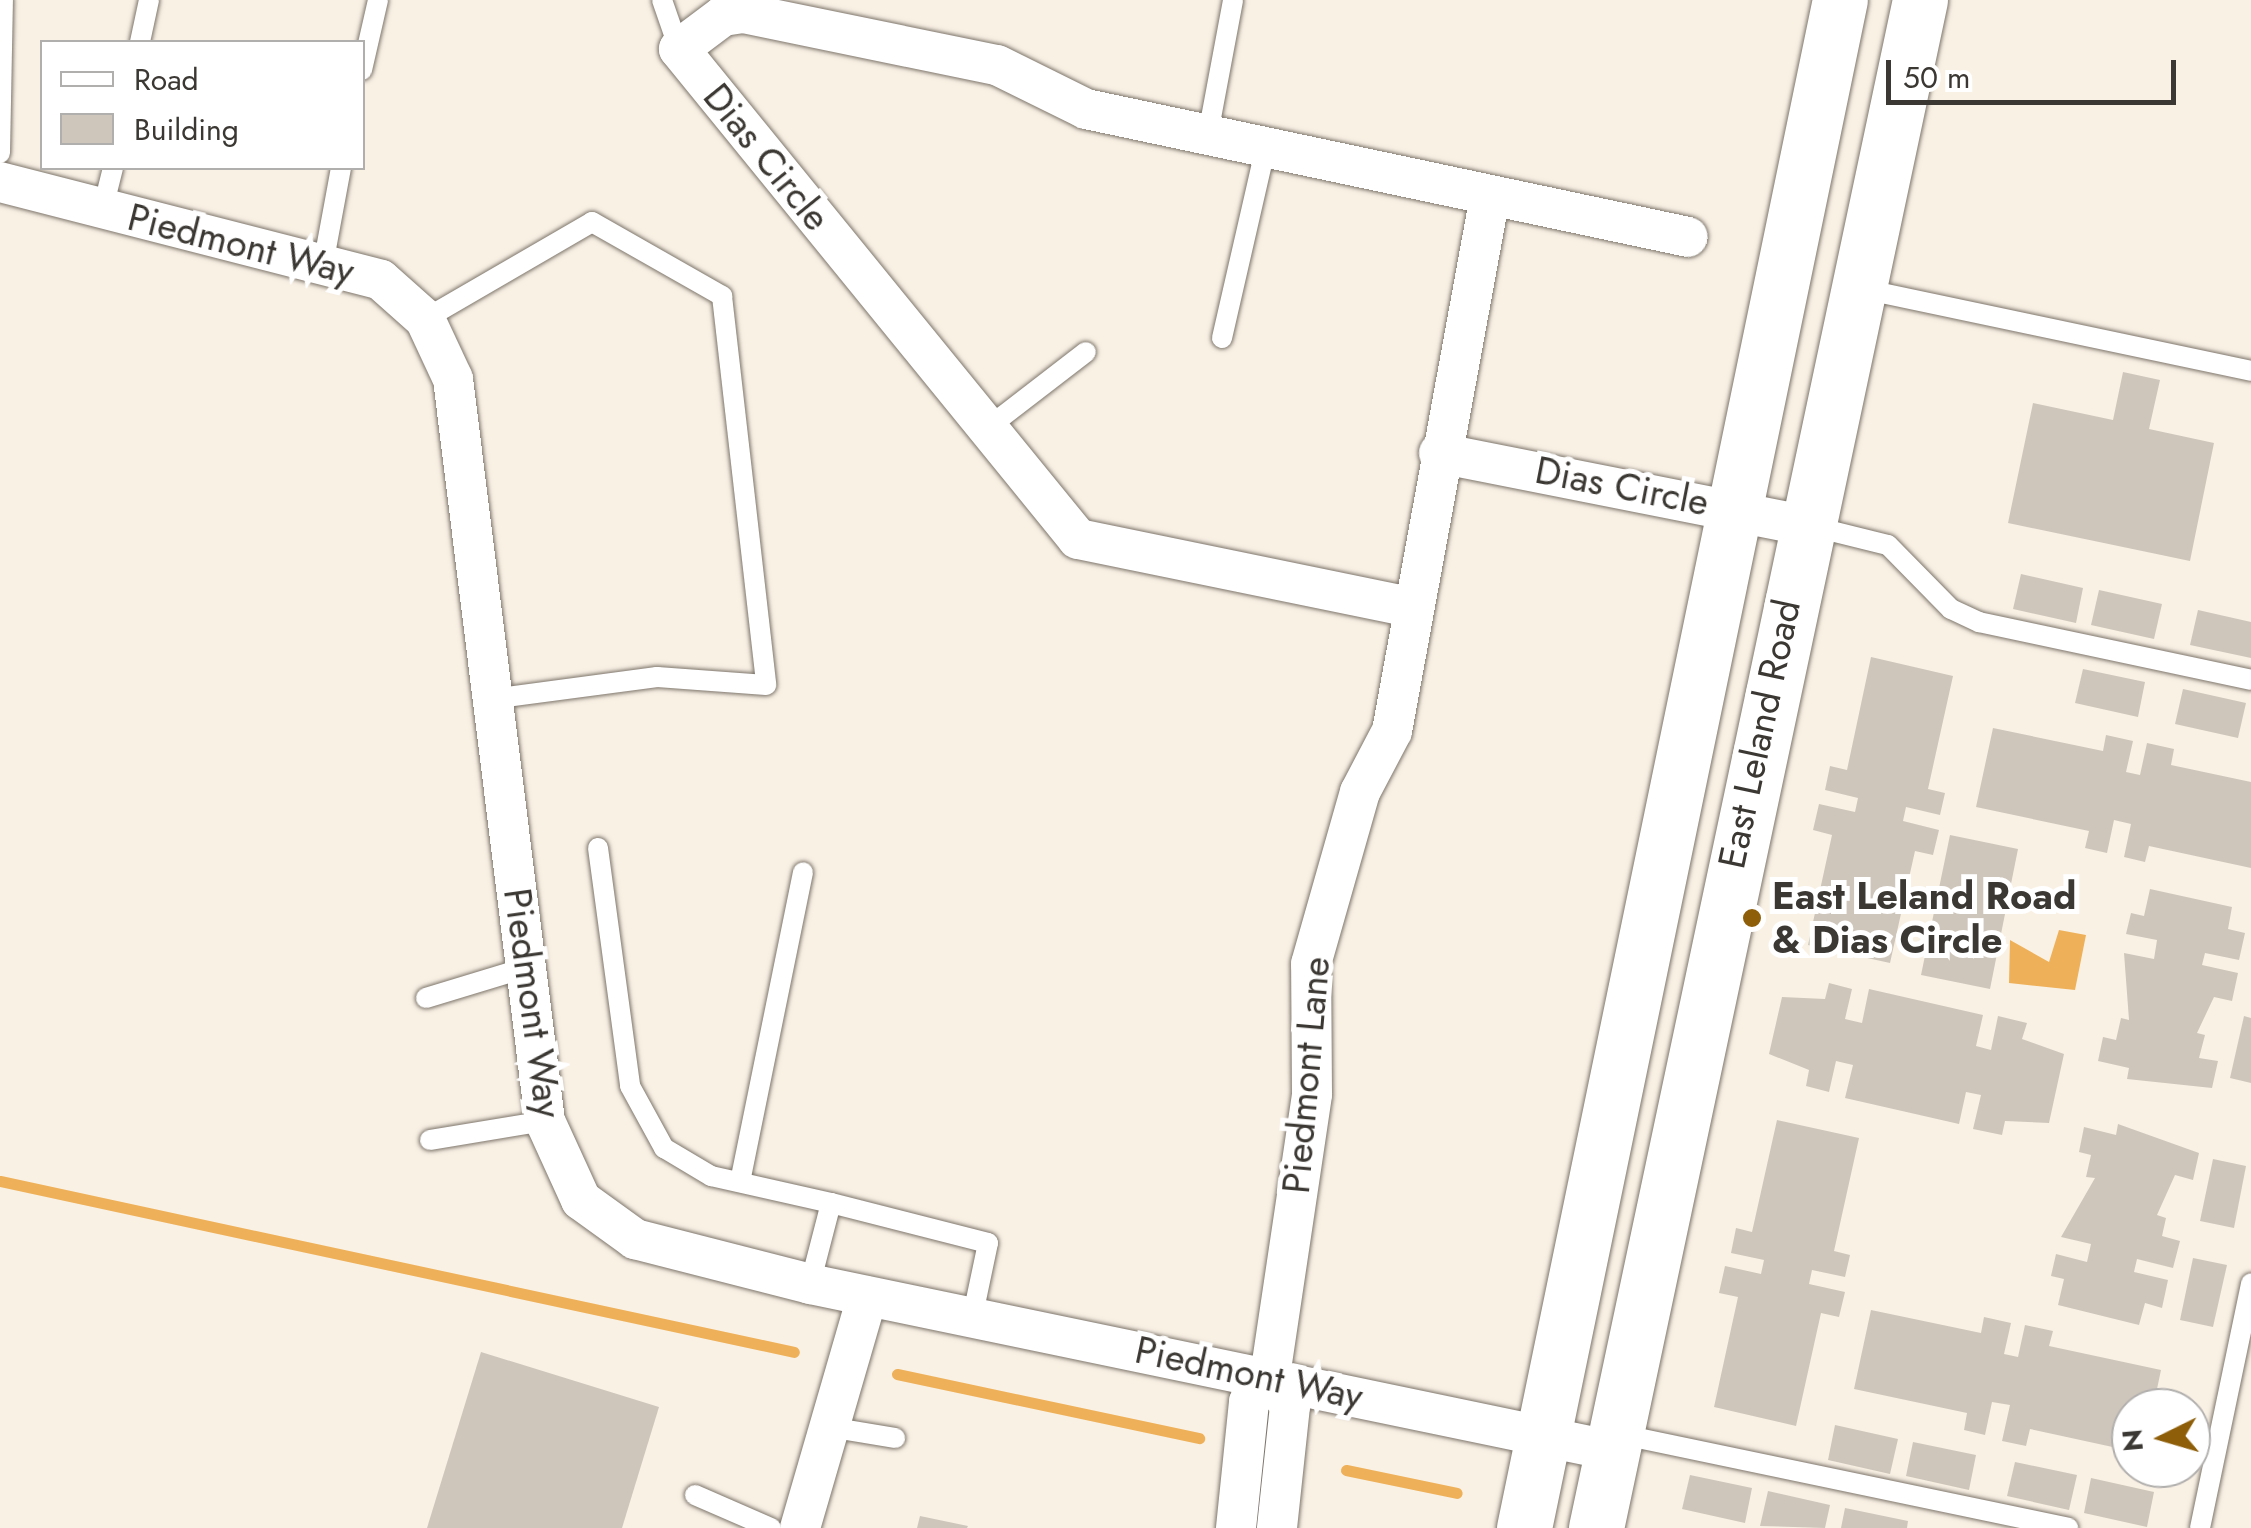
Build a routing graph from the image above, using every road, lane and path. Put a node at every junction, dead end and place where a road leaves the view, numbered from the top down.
1 (3, 0) edge
2 (150, 0) edge
3 (378, 0) edge
4 (662, 0) edge
5 (1234, 0) edge
6 (1840, 0) edge
7 (1920, 0) edge
8 (140, 40) edge
9 (679, 49) junction
10 (365, 57) edge
11 (1208, 134) junction
12 (1266, 146) junction
13 (0, 153) edge
14 (112, 170) edge
15 (341, 170) edge
16 (0, 182) edge
17 (1490, 196) junction
18 (103, 208) junction
19 (1688, 237) dead end
20 (323, 265) junction
21 (1856, 287) junction
22 (425, 318) junction
23 (1222, 338) dead end
24 (1086, 352) dead end
25 (2251, 372) edge
26 (986, 429) junction
27 (1439, 454) junction
28 (1735, 508) junction
29 (1803, 524) junction
30 (1410, 606) junction
31 (2251, 680) edge
32 (492, 699) junction
33 (598, 848) dead end
34 (803, 872) dead end
35 (526, 968) junction
36 (426, 998) dead end
37 (545, 1121) junction
38 (430, 1140) dead end
39 (740, 1182) junction
40 (831, 1204) junction
41 (2251, 1283) edge
42 (810, 1284) junction
43 (867, 1296) junction
44 (972, 1318) junction
45 (1270, 1376) junction
46 (835, 1428) junction
47 (1543, 1436) junction
48 (895, 1438) dead end
49 (1611, 1442) junction
50 (695, 1495) dead end
51 (771, 1528) edge
52 (800, 1528) edge
53 (1236, 1528) edge
54 (1278, 1528) edge
55 (1524, 1528) edge
56 (1596, 1528) edge
57 (2068, 1528) edge
58 (2200, 1528) edge

1 - 13 lane
2 - 8 lane
3 - 10 lane
4 - 9 lane
5 - 11 lane
6 - 28 main road, East Leland Road
7 - 21 main road, East Leland Road
9 - 11 street, Dias Circle
9 - 26 street, Dias Circle
11 - 12 street, Dias Circle
12 - 17 street, Dias Circle
12 - 23 lane
14 - 18 lane
15 - 20 lane
16 - 18 street, Piedmont Way
17 - 19 street, Dias Circle
17 - 27 street
18 - 20 street, Piedmont Way
20 - 22 street, Piedmont Way
21 - 25 lane
21 - 29 main road, East Leland Road
22 - 32 street, Piedmont Way
22 - 32 lane
24 - 26 lane
26 - 30 street, Dias Circle
27 - 28 street, Dias Circle
27 - 30 street
28 - 29 street, Dias Circle
28 - 47 main road, East Leland Road
29 - 31 lane
29 - 49 main road, East Leland Road
30 - 45 street, Piedmont Lane
32 - 35 street, Piedmont Way
33 - 39 lane
34 - 39 lane
35 - 36 lane
35 - 37 street, Piedmont Way
37 - 38 lane
37 - 42 street, Piedmont Way
39 - 40 lane
40 - 42 lane
40 - 44 lane
41 - 58 lane
42 - 43 street, Piedmont Way
43 - 44 street, Piedmont Way
43 - 46 street
44 - 45 street, Piedmont Way
45 - 47 street, Piedmont Way
45 - 53 street
45 - 54 street
46 - 48 lane
46 - 52 street
47 - 49 street, Piedmont Way
47 - 55 main road, East Leland Road
49 - 56 main road, East Leland Road
49 - 57 lane
50 - 51 lane

